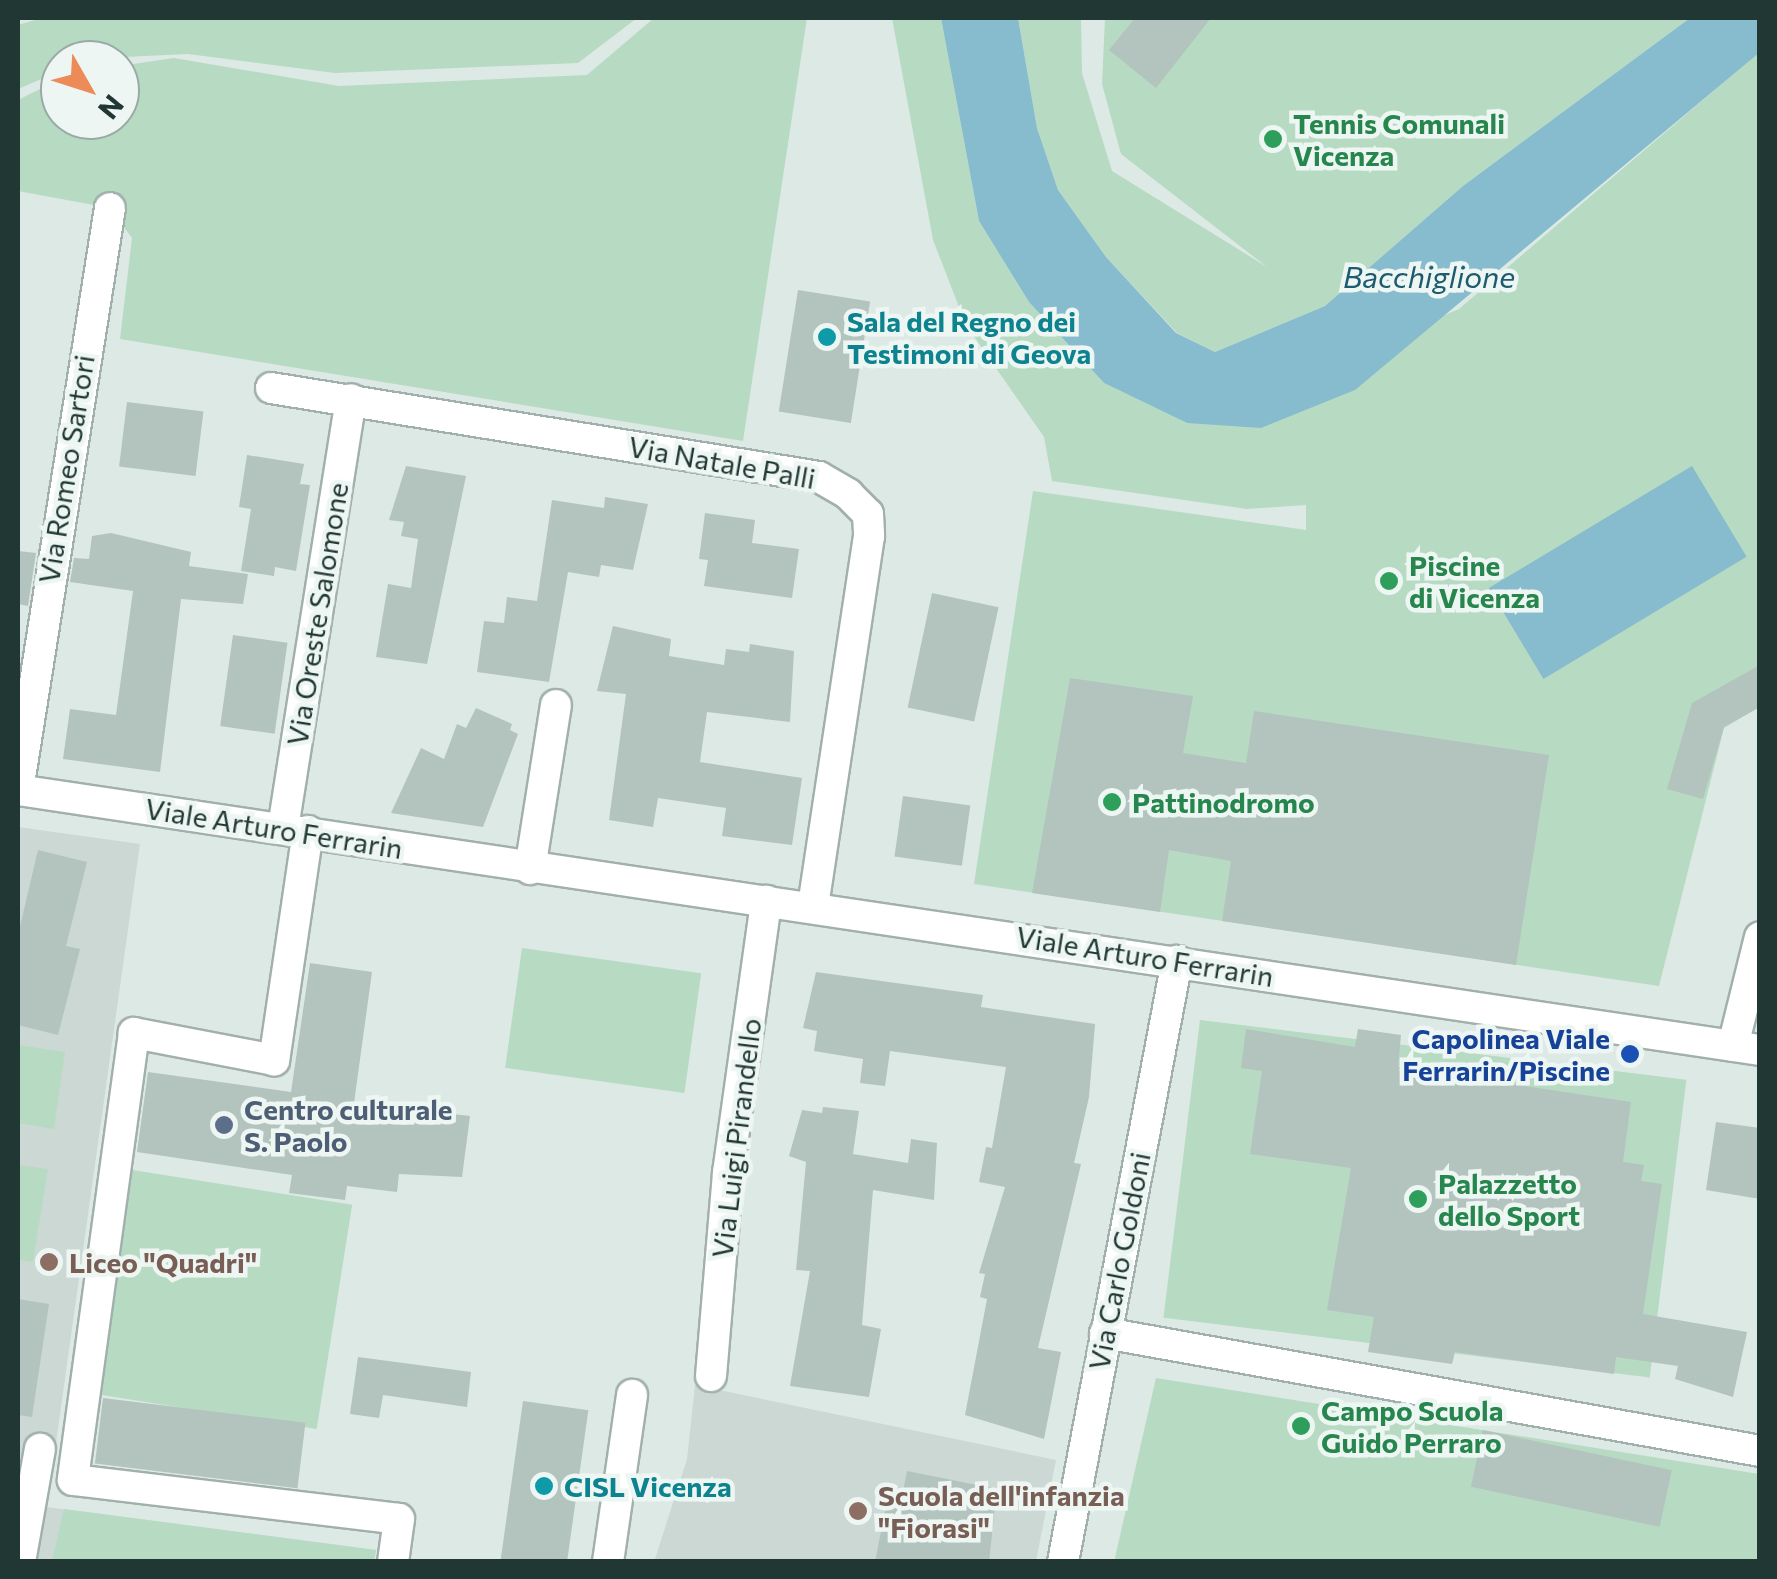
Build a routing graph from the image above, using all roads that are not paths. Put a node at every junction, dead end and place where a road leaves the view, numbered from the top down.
1 (110, 208) dead end
2 (270, 388) dead end
3 (350, 399) junction
4 (556, 705) dead end
5 (18, 790) edge
6 (295, 830) junction
7 (530, 869) junction
8 (766, 901) junction
9 (813, 907) junction
10 (1760, 937) edge
11 (1177, 961) junction
12 (1746, 1048) edge
13 (1105, 1333) junction
14 (711, 1376) dead end
15 (632, 1396) dead end
16 (40, 1449) dead end
17 (1760, 1451) edge
18 (20, 1562) edge
19 (393, 1562) edge
20 (608, 1562) edge
21 (1063, 1562) edge

1 - 5 street, Via Romeo Sartori
2 - 3 street
3 - 6 street, Via Oreste Salomone
3 - 9 street, Via Natale Palli
4 - 7 street
5 - 6 street, Viale Arturo Ferrarin
6 - 7 street, Viale Arturo Ferrarin
6 - 19 street, Via Oreste Salomone
7 - 8 street, Viale Arturo Ferrarin
8 - 9 street, Viale Arturo Ferrarin
8 - 14 street, Via Luigi Pirandello
9 - 11 street, Viale Arturo Ferrarin
10 - 12 street
11 - 12 street, Viale Arturo Ferrarin
11 - 13 street, Via Carlo Goldoni
13 - 17 street
13 - 21 street, Via Carlo Goldoni
15 - 20 street
16 - 18 street

